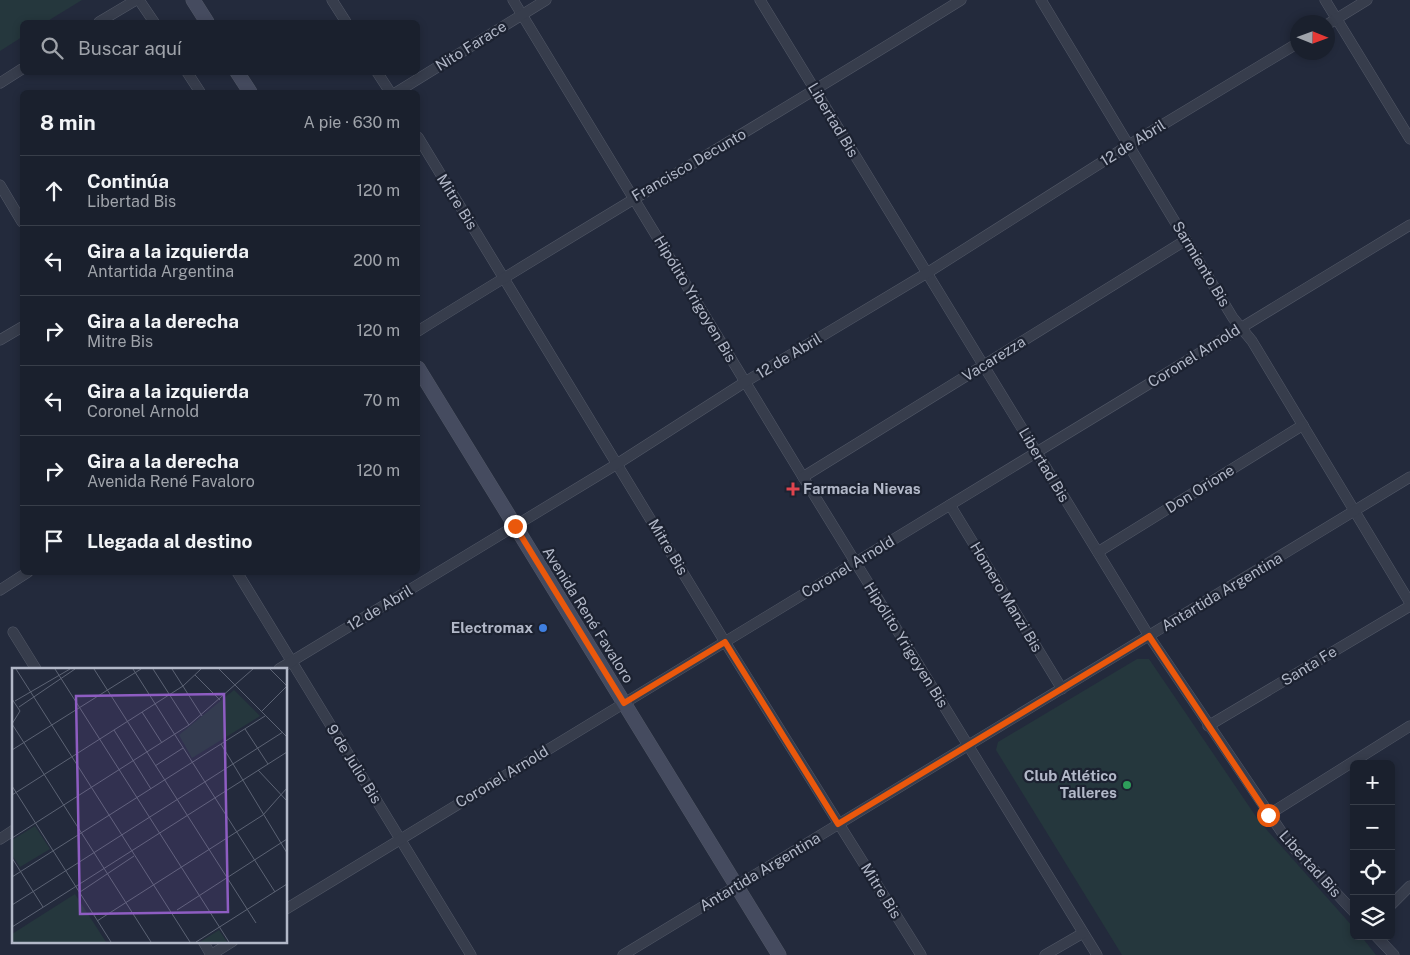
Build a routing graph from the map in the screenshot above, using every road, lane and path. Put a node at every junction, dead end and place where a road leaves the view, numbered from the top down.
1 (138, 0) edge
2 (193, 0) edge
3 (332, 0) edge
4 (513, 0) edge
5 (546, 0) edge
6 (760, 0) edge
7 (961, 0) edge
8 (1041, 0) edge
9 (1325, 0) edge
10 (1367, 0) edge
11 (522, 15) junction
12 (1330, 15) edge
13 (103, 20) edge
14 (153, 20) edge
15 (206, 20) edge
16 (345, 20) edge
17 (1335, 20) edge
18 (1335, 26) edge
19 (1290, 47) edge
20 (20, 70) edge
21 (189, 75) edge
22 (239, 75) edge
23 (379, 75) edge
24 (0, 83) edge
25 (199, 90) edge
26 (249, 90) edge
27 (389, 90) edge
28 (400, 90) edge
29 (815, 91) junction
30 (1410, 139) edge
31 (420, 140) edge
32 (1129, 145) junction
33 (0, 186) edge
34 (633, 198) junction
35 (20, 219) edge
36 (1410, 225) edge
37 (1186, 240) junction
38 (927, 273) junction
39 (503, 277) junction
40 (1240, 327) junction
41 (20, 328) edge
42 (420, 329) edge
43 (0, 340) edge
44 (983, 366) junction
45 (420, 371) edge
46 (745, 382) junction
47 (1303, 425) junction
48 (1037, 453) junction
49 (617, 464) junction
50 (803, 477) junction
51 (1410, 477) edge
52 (950, 505) junction
53 (1355, 511) junction
54 (515, 526) junction
55 (1098, 552) junction
56 (855, 563) junction
57 (23, 575) edge
58 (239, 575) edge
59 (0, 590) edge
60 (1410, 605) edge
61 (14, 632) dead end
62 (1149, 636) junction
63 (725, 642) junction
64 (291, 661) junction
65 (35, 668) edge
66 (280, 668) edge
67 (1062, 689) junction
68 (624, 703) junction
69 (1208, 726) junction
70 (1410, 726) edge
71 (968, 746) junction
72 (1268, 815) junction
73 (838, 824) junction
74 (12, 831) edge
75 (0, 839) edge
76 (400, 839) junction
77 (1410, 886) edge
78 (736, 887) junction
79 (1395, 901) edge
80 (288, 908) edge
81 (1350, 908) edge
82 (1083, 932) junction
83 (1380, 940) edge
84 (204, 942) edge
85 (231, 942) edge
86 (211, 955) edge
87 (471, 955) edge
88 (623, 955) edge
89 (778, 955) edge
90 (922, 955) edge
91 (1045, 955) edge
92 (1097, 955) edge
93 (1394, 955) edge

1 - 13 street
1 - 14 street
2 - 15 main road
3 - 16 street
4 - 11 street, Hipólito Yrigoyen Bis
5 - 11 street, Nito Farace
6 - 29 street, Libertad Bis
7 - 29 street, Francisco Decunto
8 - 32 street, Sarmiento Bis
9 - 12 street
10 - 17 street
11 - 28 street, Nito Farace
11 - 34 street, Hipólito Yrigoyen Bis
18 - 30 street
19 - 32 street, 12 de Abril
20 - 24 street
21 - 25 street
22 - 26 main road
23 - 27 street
29 - 34 street, Francisco Decunto
29 - 38 street, Libertad Bis
31 - 39 street, Mitre Bis
32 - 37 street, Sarmiento Bis
32 - 38 street, 12 de Abril
33 - 35 street
34 - 39 street, Francisco Decunto
34 - 46 street, Hipólito Yrigoyen Bis
36 - 40 street, Coronel Arnold
37 - 40 street, Sarmiento Bis
37 - 44 street, Vacarezza
38 - 44 street, Libertad Bis
38 - 46 street, 12 de Abril
39 - 42 street, Francisco Decunto
39 - 49 street, Mitre Bis
40 - 47 street, Sarmiento Bis
40 - 48 street, Coronel Arnold
41 - 43 street
44 - 48 street, Libertad Bis
44 - 50 street, Vacarezza
45 - 54 main road, Avenida René Favaloro
46 - 49 street, 12 de Abril
46 - 50 street, Hipólito Yrigoyen Bis
47 - 53 street, Sarmiento Bis
47 - 55 street, Don Orione
48 - 52 street, Coronel Arnold
48 - 55 street, Libertad Bis
49 - 54 street, 12 de Abril
49 - 63 street, Mitre Bis
50 - 56 street, Hipólito Yrigoyen Bis
51 - 53 street, Antartida Argentina
52 - 56 street, Coronel Arnold
52 - 67 street, Homero Manzi Bis
53 - 60 street, Sarmiento Bis
53 - 62 street, Antartida Argentina
54 - 64 street, 12 de Abril
54 - 68 main road, Avenida René Favaloro
55 - 62 street, Libertad Bis
56 - 63 street, Coronel Arnold
56 - 71 street, Hipólito Yrigoyen Bis
57 - 59 street
58 - 64 street, 9 de Julio Bis
60 - 69 street, Santa Fe
61 - 65 street
62 - 67 street, Antartida Argentina
62 - 69 street, Libertad Bis
63 - 68 street, Coronel Arnold
63 - 73 street, Mitre Bis
64 - 66 street, 12 de Abril
64 - 76 street, 9 de Julio Bis
67 - 71 street, Antartida Argentina
68 - 76 street, Coronel Arnold
68 - 78 main road, Avenida René Favaloro
69 - 72 street, Libertad Bis
70 - 72 street
71 - 73 street, Antartida Argentina
71 - 82 street, Hipólito Yrigoyen Bis
72 - 81 street, Libertad Bis
73 - 78 street, Antartida Argentina
73 - 90 street, Mitre Bis
74 - 75 street
76 - 80 street, Coronel Arnold
76 - 87 street, 9 de Julio Bis
77 - 79 street
78 - 88 street, Antartida Argentina
78 - 89 main road, Avenida René Favaloro
82 - 91 street
82 - 92 street, Hipólito Yrigoyen Bis
83 - 93 street
84 - 86 street
85 - 86 street

